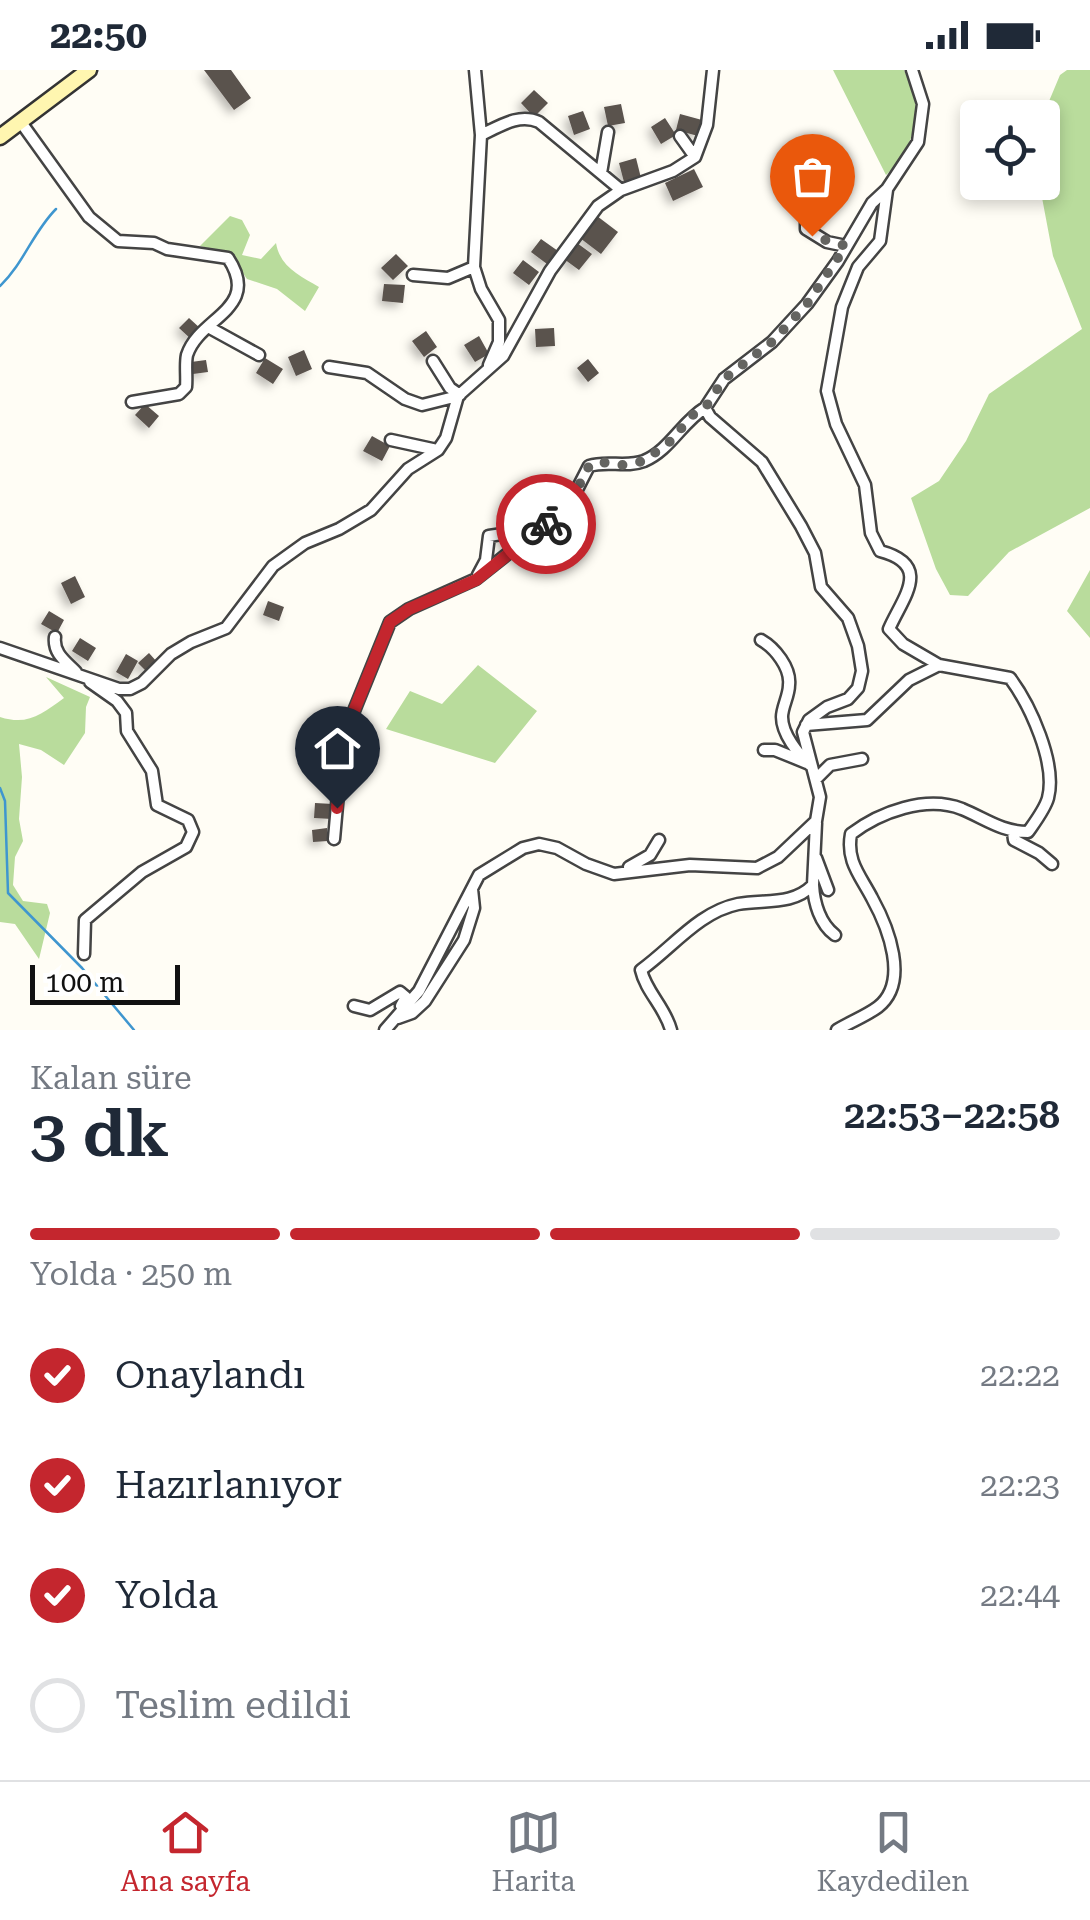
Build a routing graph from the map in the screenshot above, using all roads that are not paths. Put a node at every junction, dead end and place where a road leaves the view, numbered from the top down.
1 (89, 70) edge
2 (474, 70) edge
3 (713, 70) edge
4 (912, 70) edge
5 (20, 121) junction
6 (608, 132) dead end
7 (481, 135) junction
8 (680, 136) dead end
9 (0, 137) edge
10 (695, 157) junction
11 (601, 174) junction
12 (887, 189) junction
13 (621, 190) junction
14 (837, 196) dead end
15 (846, 246) junction
16 (474, 267) junction
17 (414, 275) dead end
18 (210, 328) junction
19 (259, 355) dead end
20 (433, 361) dead end
21 (330, 367) dead end
22 (484, 374) junction
23 (459, 395) junction
24 (132, 402) dead end
25 (705, 408) junction
26 (391, 440) dead end
27 (438, 450) junction
28 (544, 526) junction
29 (476, 580) junction
30 (56, 636) dead end
31 (761, 640) dead end
32 (0, 648) edge
33 (939, 665) junction
34 (80, 675) junction
35 (806, 725) junction
36 (764, 750) dead end
37 (862, 759) dead end
38 (813, 771) junction
39 (816, 821) junction
40 (1013, 832) junction
41 (334, 840) dead end
42 (659, 840) dead end
43 (814, 853) junction
44 (1052, 864) dead end
45 (614, 874) junction
46 (813, 885) junction
47 (472, 887) junction
48 (828, 890) dead end
49 (836, 936) dead end
50 (84, 954) dead end
51 (354, 1006) dead end
52 (391, 1024) edge
53 (671, 1030) edge
54 (837, 1030) edge

1 - 5 street
2 - 7 street
3 - 10 street
4 - 12 street
5 - 9 street
5 - 18 street
6 - 11 street
7 - 11 street
7 - 16 street
8 - 10 street
10 - 13 street
11 - 13 street
12 - 15 street
12 - 33 street
13 - 22 street
14 - 15 street
15 - 25 street
16 - 17 street
16 - 22 street
18 - 19 street
18 - 24 street
20 - 23 street
21 - 23 street
22 - 23 street
23 - 27 street
25 - 28 street
25 - 35 street
26 - 27 street
27 - 34 street
28 - 29 street
28 - 29 street
29 - 41 street
30 - 34 street
31 - 38 street
32 - 34 street
33 - 35 street
33 - 40 street
34 - 50 street
35 - 38 street
36 - 38 street
37 - 38 street
38 - 39 street
39 - 43 street
39 - 45 street
40 - 44 street
40 - 54 street
42 - 45 street
43 - 46 street
43 - 48 street
45 - 47 street
46 - 49 street
46 - 53 street
47 - 52 street
47 - 52 street
51 - 52 street

